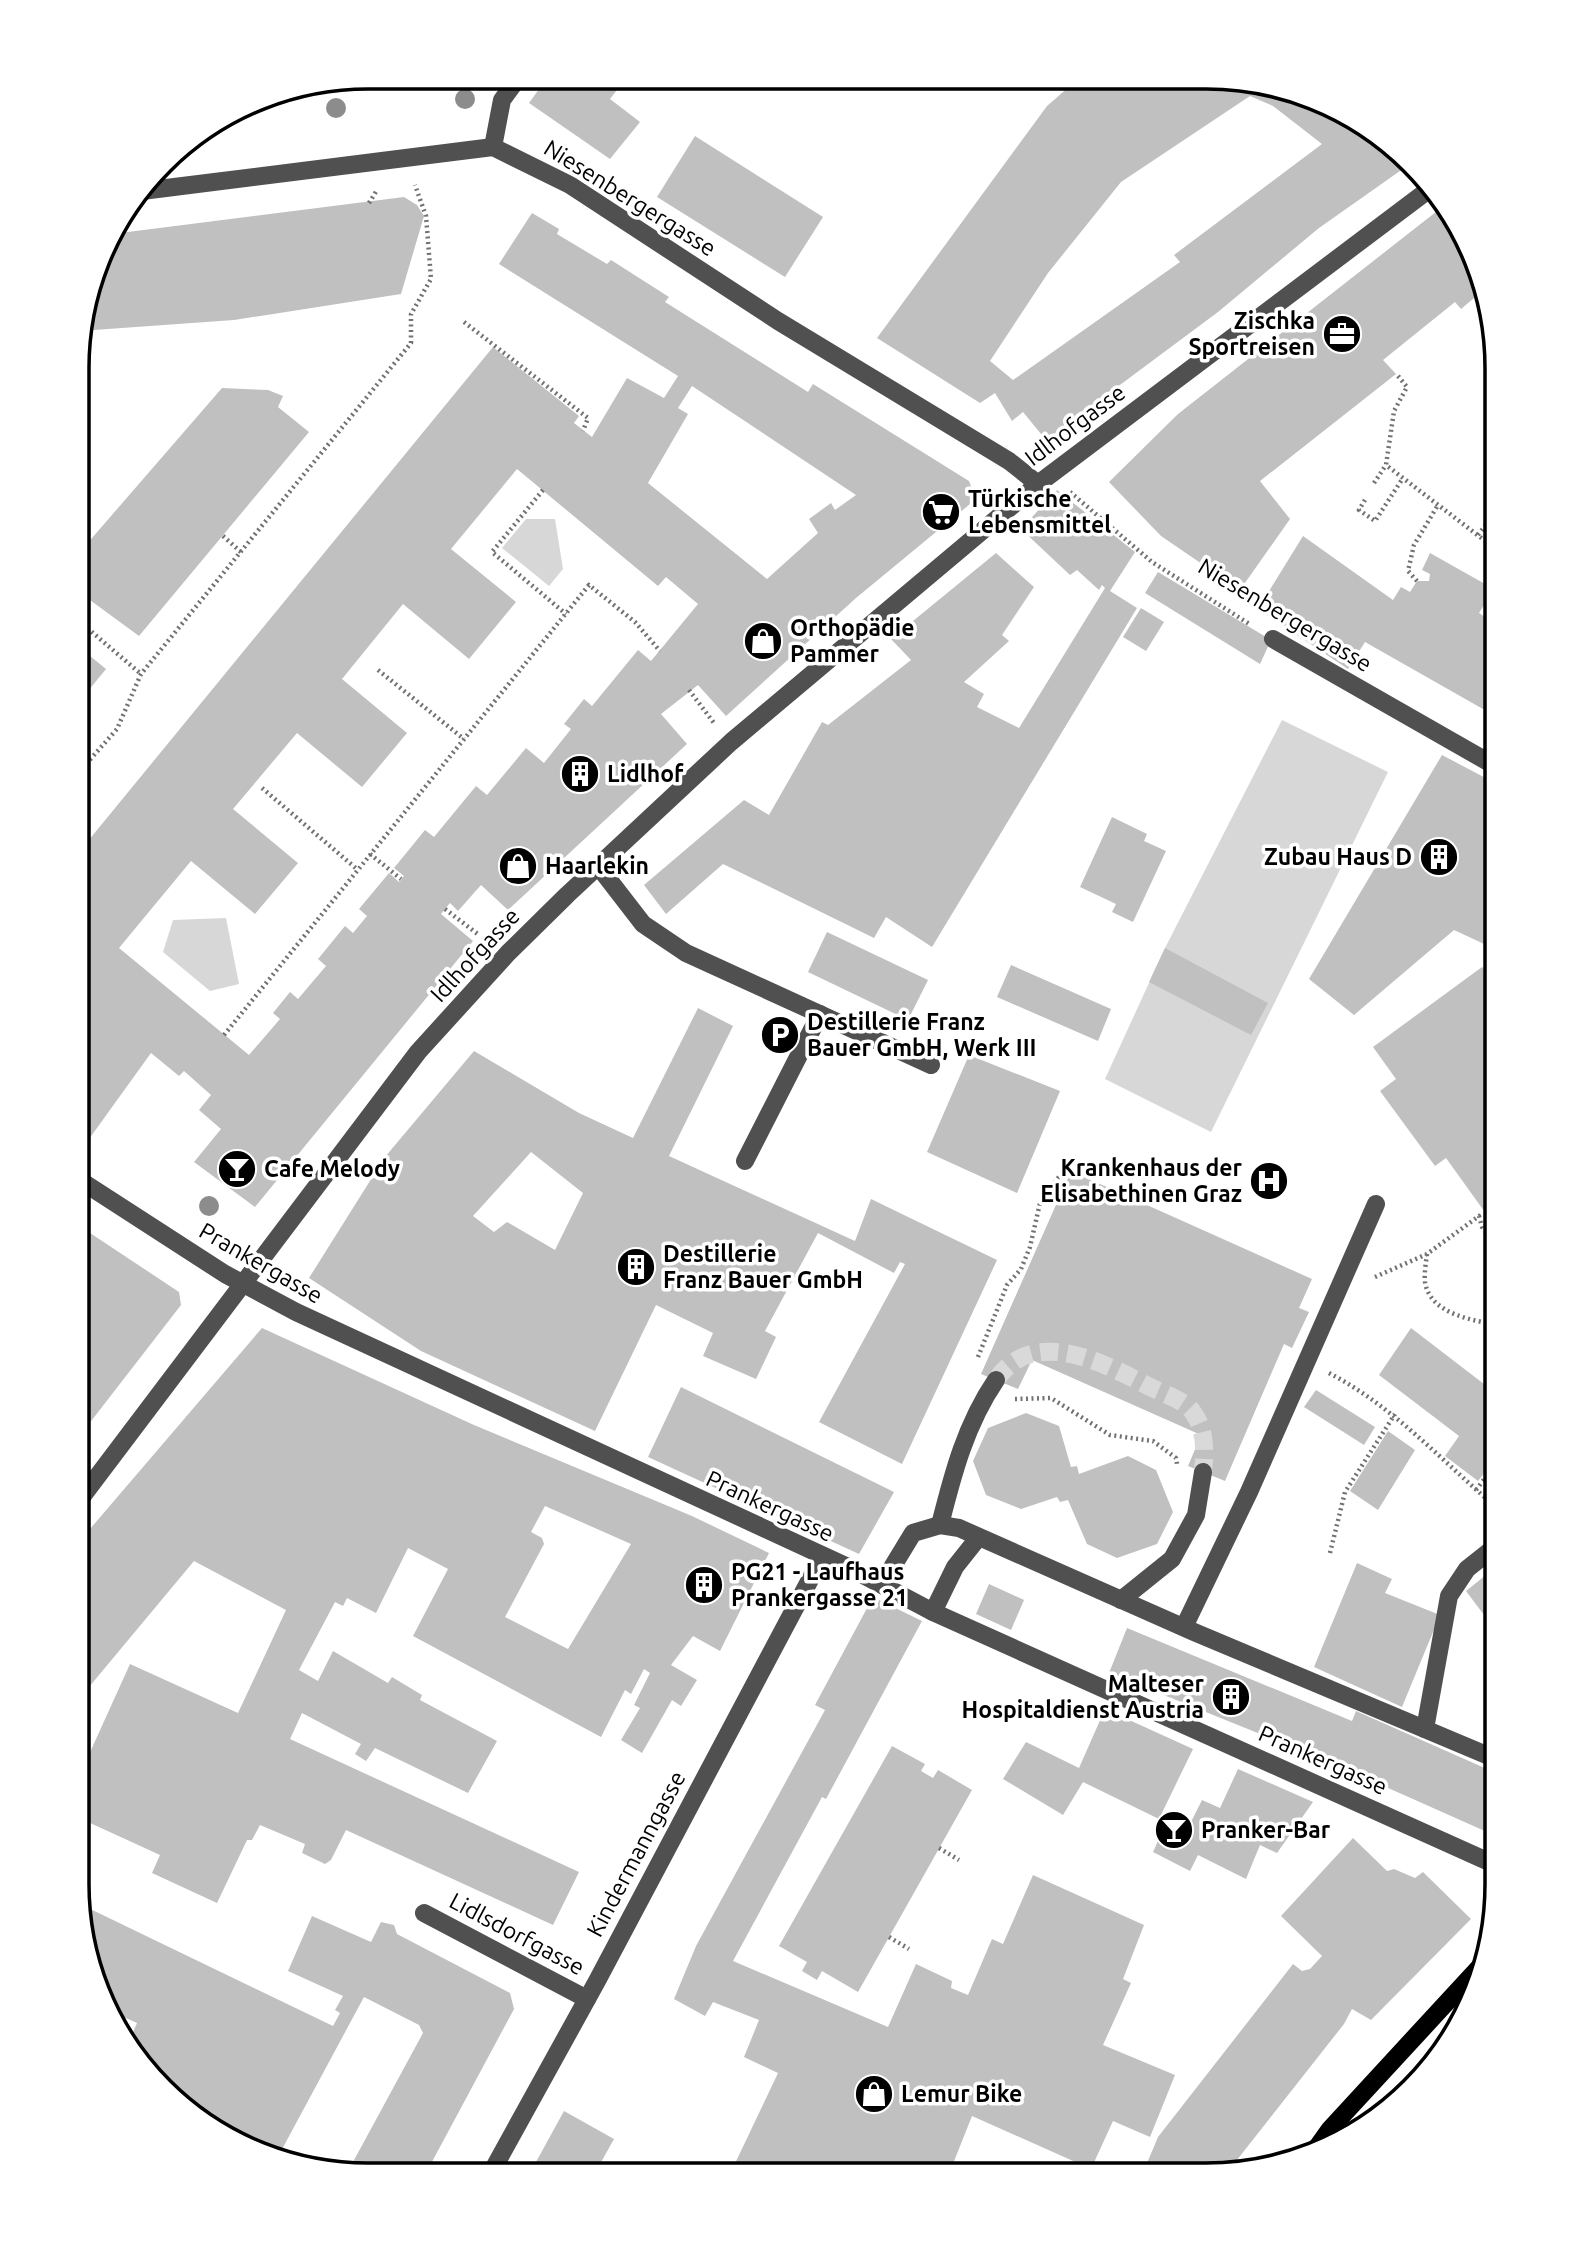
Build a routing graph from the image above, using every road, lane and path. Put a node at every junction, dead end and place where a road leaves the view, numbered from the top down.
1 (510, 89) edge
2 (493, 146) junction
3 (414, 184) dead end
4 (154, 189) edge
5 (377, 190) dead end
6 (1423, 194) edge
7 (369, 203) dead end
8 (464, 322) dead end
9 (1398, 376) dead end
10 (583, 431) dead end
11 (1386, 465) junction
12 (1403, 478) junction
13 (1374, 483) dead end
14 (1038, 484) junction
15 (1061, 485) dead end
16 (543, 490) dead end
17 (1365, 500) dead end
18 (1438, 505) junction
19 (1485, 526) edge
20 (1478, 535) junction
21 (223, 536) dead end
22 (1485, 541) edge
23 (241, 552) junction
24 (1417, 581) dead end
25 (566, 614) junction
26 (89, 630) edge
27 (1273, 639) joint
28 (660, 651) dead end
29 (378, 670) dead end
30 (141, 674) junction
31 (689, 690) dead end
32 (714, 724) dead end
33 (464, 739) junction
34 (1485, 760) edge
35 (89, 761) edge
36 (262, 788) dead end
37 (370, 854) junction
38 (599, 867) junction
39 (358, 870) junction
40 (401, 879) dead end
41 (445, 909) dead end
42 (479, 935) dead end
43 (820, 1014) junction
44 (224, 1035) dead end
45 (931, 1065) dead end
46 (745, 1161) dead end
47 (1061, 1174) dead end
48 (89, 1186) edge
49 (1376, 1204) dead end
50 (1485, 1231) edge
51 (1427, 1254) junction
52 (244, 1282) junction
53 (1336, 1294) junction
54 (1485, 1323) edge
55 (1307, 1361) junction
56 (996, 1380) tunnel mouth
57 (985, 1396) junction
58 (1395, 1415) junction
59 (1202, 1477) joint
60 (1485, 1478) edge
61 (89, 1487) edge
62 (1476, 1490) junction
63 (1485, 1498) edge
64 (940, 1525) junction
65 (978, 1538) junction
66 (1330, 1553) dead end
67 (1485, 1554) edge
68 (822, 1557) junction
69 (882, 1584) junction
70 (1121, 1600) junction
71 (933, 1612) junction
72 (1184, 1627) junction
73 (1425, 1729) junction
74 (1485, 1754) edge
75 (939, 1848) dead end
76 (959, 1860) dead end
77 (1485, 1860) edge
78 (424, 1913) dead end
79 (889, 1937) dead end
80 (909, 1949) dead end
81 (1467, 1981) edge
82 (587, 1999) junction
83 (1325, 2136) edge
84 (497, 2163) edge

1 - 2 street
2 - 4 street
2 - 14 street, Niesenbergergasse
3 - 23 path
5 - 7 path
6 - 14 street, Idlhofgasse
8 - 10 path
9 - 11 path
11 - 12 path
11 - 13 path
12 - 17 path
12 - 18 path
14 - 38 street, Idlhofgasse
15 - 27 path, Niesenbergergasse
16 - 25 path
18 - 20 path
18 - 24 path
19 - 20 path
20 - 22 path
21 - 23 path
23 - 30 path
25 - 28 path
25 - 33 path
26 - 30 path
27 - 34 street, Niesenbergergasse
29 - 33 path
30 - 35 path
31 - 32 path
33 - 37 path
36 - 39 path
37 - 39 path
37 - 40 path
38 - 43 street
38 - 52 street, Idlhofgasse
39 - 44 path
41 - 42 path
43 - 45 street
43 - 46 street
47 - 57 path
48 - 52 street, Prankergasse
49 - 53 street
50 - 51 path
51 - 53 path
51 - 54 path
52 - 61 street, Idlhofgasse
52 - 68 street, Prankergasse
53 - 55 street
55 - 58 path
55 - 72 street
56 - 57 street
57 - 59 path
57 - 64 street
58 - 62 path
58 - 66 path
59 - 70 street
60 - 62 path
62 - 63 path
64 - 65 street
64 - 69 street
65 - 70 street
65 - 71 street
67 - 73 street
68 - 69 street, Prankergasse
68 - 82 street, Kindermanngasse
69 - 71 street, Prankergasse
70 - 72 street
71 - 77 street, Prankergasse
72 - 73 street
73 - 74 street
75 - 76 path
78 - 82 street, Lidlsdorfgasse
79 - 80 path
81 - 83 main road
82 - 84 street, Kindermanngasse

